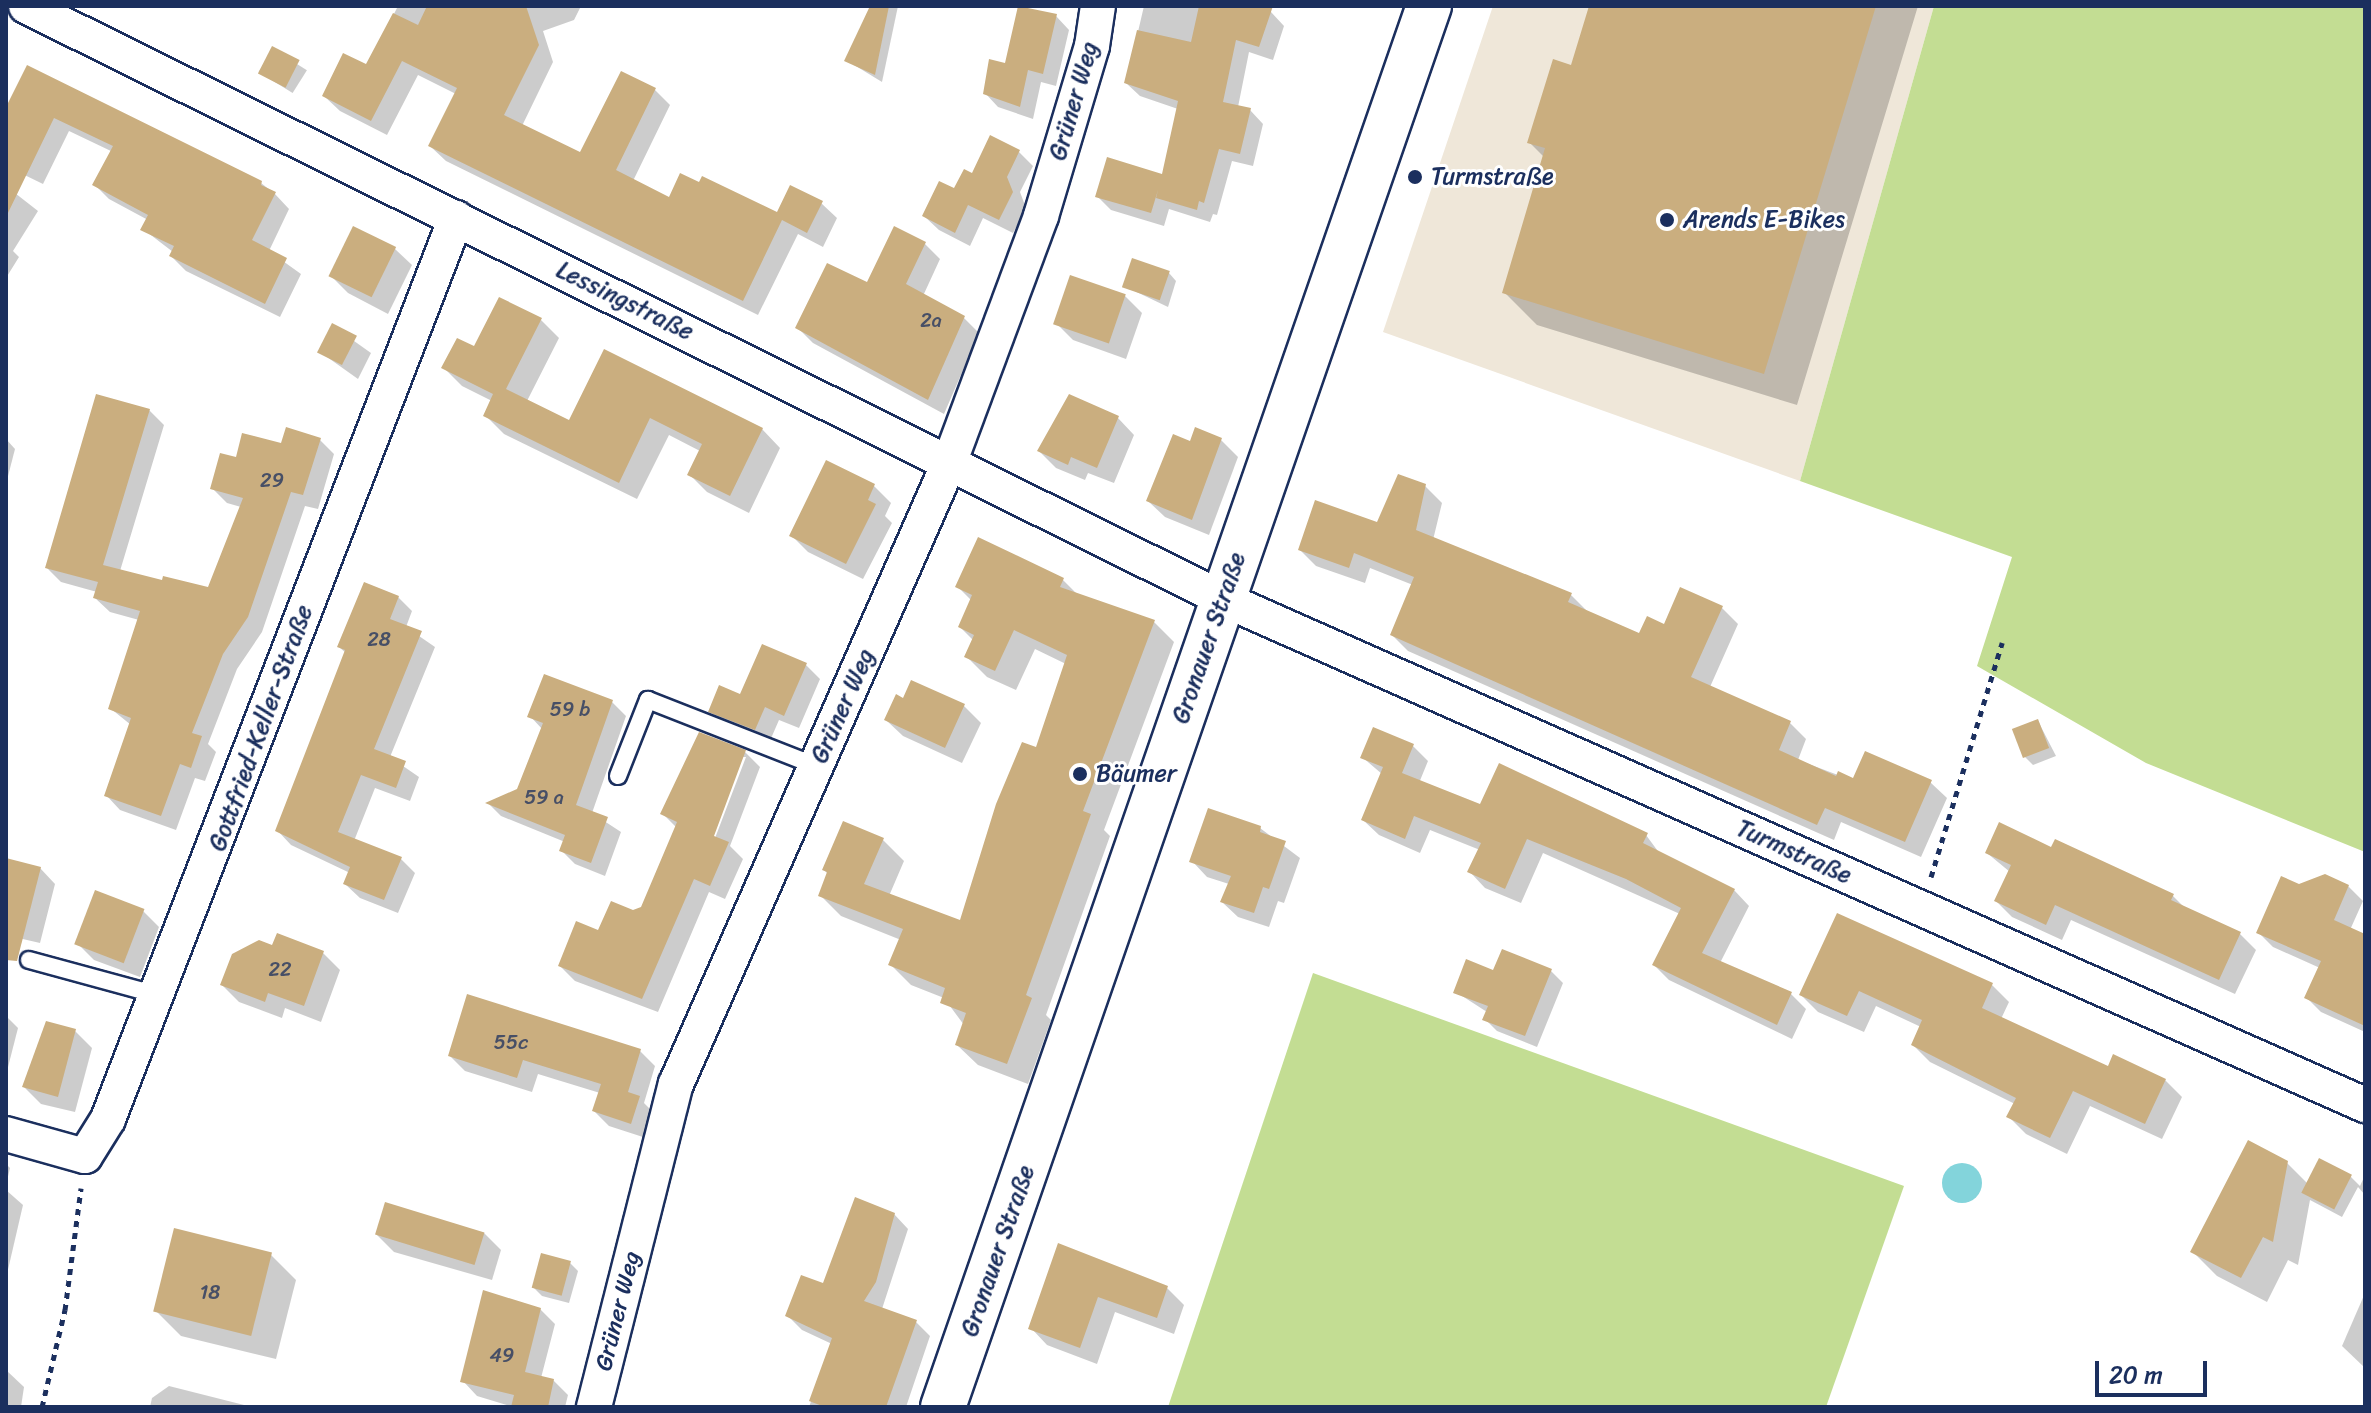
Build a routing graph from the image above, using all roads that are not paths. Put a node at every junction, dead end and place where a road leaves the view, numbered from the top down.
1 (26, 6) edge
2 (1098, 6) edge
3 (1429, 6) edge
4 (456, 218) junction
5 (950, 461) junction
6 (1223, 599) junction
7 (816, 766) junction
8 (618, 776) dead end
9 (29, 960) dead end
10 (158, 995) junction
11 (2365, 1105) edge
12 (6, 1134) edge
13 (594, 1407) edge
14 (943, 1407) edge

1 - 4 street, Lessingstraße
2 - 5 street, Grüner Weg
3 - 6 main road, Gronauer Straße
4 - 5 street, Lessingstraße
4 - 10 street, Gottfried-Keller-Straße
5 - 6 street, Lessingstraße
5 - 7 street, Grüner Weg
6 - 11 street, Turmstraße
6 - 14 main road, Gronauer Straße
7 - 8 lane
7 - 13 street, Grüner Weg
9 - 10 lane
10 - 12 street, Gottfried-Keller-Straße

